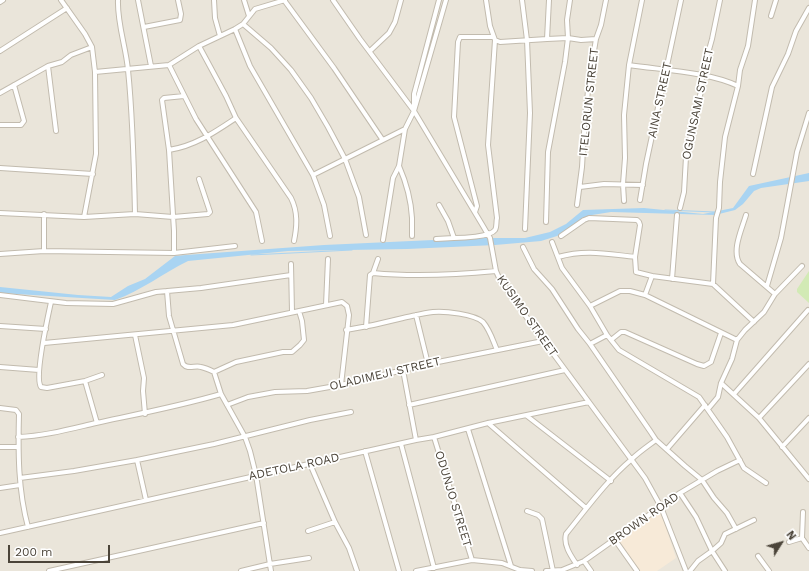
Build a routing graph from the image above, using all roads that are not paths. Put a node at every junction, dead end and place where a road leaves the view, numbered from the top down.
1 (3, 0) edge
2 (61, 0) edge
3 (118, 0) edge
4 (138, 0) edge
5 (178, 0) edge
6 (214, 0) edge
7 (244, 0) edge
8 (284, 0) edge
9 (401, 0) edge
10 (439, 0) edge
11 (446, 0) edge
12 (486, 0) edge
13 (522, 0) edge
14 (549, 0) edge
15 (570, 0) edge
16 (606, 0) edge
17 (642, 0) edge
18 (681, 0) edge
19 (720, 0) edge
20 (755, 0) edge
21 (776, 0) edge
22 (336, 1) edge
23 (0, 2) edge
24 (67, 8) junction
25 (809, 8) edge
26 (249, 16) junction
27 (771, 16) dead end
28 (243, 24) junction
29 (144, 27) junction
30 (235, 29) junction
31 (220, 36) junction
32 (568, 38) junction
33 (494, 39) junction
34 (547, 39) junction
35 (527, 40) junction
36 (596, 40) junction
37 (199, 46) junction
38 (92, 47) junction
39 (0, 51) edge
40 (370, 51) junction
41 (170, 65) junction
42 (629, 65) junction
43 (48, 66) junction
44 (151, 66) junction
45 (128, 69) junction
46 (666, 70) junction
47 (95, 72) junction
48 (702, 75) junction
49 (14, 85) junction
50 (738, 86) junction
51 (0, 93) edge
52 (184, 96) junction
53 (414, 111) junction
54 (809, 113) edge
55 (236, 118) junction
56 (0, 125) edge
57 (405, 129) junction
58 (56, 131) dead end
59 (207, 136) junction
60 (382, 139) junction
61 (169, 150) junction
62 (345, 159) junction
63 (399, 166) junction
64 (0, 168) edge
65 (93, 174) junction
66 (313, 174) junction
67 (753, 174) dead end
68 (199, 179) dead end
69 (623, 184) junction
70 (643, 185) junction
71 (580, 187) junction
72 (624, 200) dead end
73 (640, 200) dead end
74 (439, 205) dead end
75 (577, 205) dead end
76 (680, 208) dead end
77 (475, 212) junction
78 (0, 213) edge
79 (44, 214) junction
80 (135, 214) junction
81 (677, 215) dead end
82 (746, 215) dead end
83 (84, 217) junction
84 (173, 217) junction
85 (546, 222) dead end
86 (525, 229) dead end
87 (366, 235) dead end
88 (330, 236) dead end
89 (412, 236) dead end
90 (489, 236) junction
91 (561, 236) dead end
92 (454, 238) junction
93 (436, 239) dead end
94 (383, 240) dead end
95 (262, 241) dead end
96 (294, 241) dead end
97 (552, 242) dead end
98 (235, 246) dead end
99 (522, 247) dead end
100 (44, 251) junction
101 (174, 253) junction
102 (0, 254) edge
103 (558, 257) junction
104 (635, 257) junction
105 (328, 259) dead end
106 (378, 259) dead end
107 (291, 264) dead end
108 (802, 266) dead end
109 (496, 271) junction
110 (373, 273) junction
111 (291, 275) junction
112 (652, 276) junction
113 (672, 279) junction
114 (713, 284) junction
115 (767, 286) junction
116 (167, 291) junction
117 (775, 294) junction
118 (0, 295) edge
119 (645, 296) junction
120 (51, 302) junction
121 (326, 305) junction
122 (590, 306) junction
123 (808, 310) dead end
124 (299, 311) junction
125 (292, 312) junction
126 (416, 315) junction
127 (754, 322) junction
128 (0, 326) edge
129 (366, 327) junction
130 (46, 329) junction
131 (174, 330) junction
132 (346, 330) junction
133 (721, 333) junction
134 (134, 335) junction
135 (607, 335) junction
136 (611, 340) junction
137 (737, 340) junction
138 (543, 341) junction
139 (44, 343) junction
140 (590, 344) junction
141 (497, 350) junction
142 (428, 364) junction
143 (809, 364) edge
144 (0, 367) edge
145 (39, 370) junction
146 (403, 370) junction
147 (565, 370) junction
148 (214, 372) junction
149 (102, 375) dead end
150 (85, 381) junction
151 (721, 383) junction
152 (341, 385) junction
153 (221, 394) junction
154 (734, 394) junction
155 (589, 402) junction
156 (227, 405) junction
157 (409, 405) junction
158 (705, 405) junction
159 (0, 408) edge
160 (708, 409) junction
161 (351, 412) dead end
162 (145, 414) junction
163 (527, 416) junction
164 (759, 418) junction
165 (808, 421) edge
166 (97, 423) junction
167 (488, 423) junction
168 (468, 429) junction
169 (18, 437) junction
170 (245, 437) junction
171 (434, 437) junction
172 (416, 440) junction
173 (656, 440) junction
174 (401, 444) junction
175 (18, 446) junction
176 (0, 447) edge
177 (782, 447) junction
178 (667, 449) junction
179 (365, 451) junction
180 (631, 459) junction
181 (137, 460) junction
182 (740, 460) junction
183 (310, 464) junction
184 (256, 475) junction
185 (20, 478) junction
186 (809, 479) edge
187 (702, 480) junction
188 (610, 481) junction
189 (766, 483) dead end
190 (20, 485) junction
191 (0, 488) edge
192 (680, 493) junction
193 (146, 500) junction
194 (661, 507) junction
195 (586, 508) junction
196 (527, 511) dead end
197 (803, 512) dead end
198 (754, 520) dead end
199 (336, 522) junction
200 (264, 523) junction
201 (28, 527) junction
202 (736, 530) junction
203 (308, 531) dead end
204 (0, 533) edge
205 (802, 538) junction
206 (615, 540) junction
207 (788, 542) dead end
208 (809, 548) edge
209 (712, 551) junction
210 (758, 556) dead end
211 (309, 558) dead end
212 (472, 560) junction
213 (584, 562) junction
214 (270, 564) junction
215 (577, 565) junction
216 (511, 566) junction
217 (434, 568) junction
218 (49, 571) edge
219 (241, 571) edge
220 (271, 571) edge
221 (357, 571) edge
222 (399, 571) edge
223 (416, 571) edge
224 (532, 571) edge
225 (546, 571) edge
226 (552, 571) edge
227 (591, 571) edge
228 (637, 571) edge
229 (686, 571) edge
230 (690, 571) edge
231 (725, 571) edge
232 (769, 571) edge

1 - 23 street
2 - 24 street
3 - 45 street
4 - 29 street
5 - 29 street
6 - 31 street
7 - 26 street
8 - 26 street
8 - 60 street
9 - 40 street
10 - 53 street
11 - 53 street
12 - 33 street
13 - 35 street
14 - 34 street
15 - 32 street
16 - 36 street, ITELORUN STREET
17 - 42 street
18 - 46 street, AINA STREET
19 - 48 street, OGUNSAMI STREET
20 - 50 street
21 - 27 street
22 - 40 street, KUSIMO STREET
24 - 38 street
24 - 39 street
25 - 67 street
26 - 28 street
28 - 30 street
28 - 62 street
29 - 44 street
30 - 31 street
30 - 66 street
31 - 37 street
32 - 34 street
32 - 36 street
32 - 85 street
33 - 35 street
33 - 77 street
33 - 90 street
34 - 35 street
35 - 86 street
36 - 71 street, ITELORUN STREET
37 - 41 street
37 - 55 street
38 - 43 street
38 - 47 street
40 - 53 street, KUSIMO STREET
41 - 44 street
41 - 52 street
42 - 46 street
42 - 69 street
43 - 49 street
43 - 58 street
44 - 45 street
45 - 47 street
45 - 80 street
46 - 48 street
46 - 70 street, AINA STREET
47 - 65 street
48 - 50 street
48 - 76 street, OGUNSAMI STREET
49 - 51 street
49 - 56 street
50 - 114 street
52 - 59 street
52 - 61 street
53 - 57 street
53 - 77 street, KUSIMO STREET
54 - 115 street
55 - 59 street
55 - 96 street
57 - 60 street
57 - 63 street
59 - 61 street
59 - 95 street
60 - 62 street
61 - 84 street
62 - 66 street
62 - 87 street
63 - 89 street
63 - 94 street
64 - 65 street
65 - 83 street
66 - 88 street
68 - 84 street
69 - 70 street
69 - 71 street
69 - 72 street
70 - 73 street, AINA STREET
71 - 75 street, ITELORUN STREET
74 - 92 street
77 - 90 street, KUSIMO STREET
78 - 79 street
79 - 83 street
79 - 100 street
80 - 83 street
80 - 84 street
81 - 113 street
82 - 115 street
84 - 101 street
90 - 92 street
90 - 109 street, KUSIMO STREET
91 - 104 street
92 - 93 street
97 - 103 street
98 - 101 street
99 - 140 street
100 - 101 street
100 - 102 street
103 - 104 street
103 - 122 street
104 - 112 street
105 - 121 street
106 - 110 street
107 - 111 street
108 - 117 street
109 - 110 street
109 - 138 street, KUSIMO STREET
110 - 129 street
111 - 116 street
111 - 125 street
112 - 113 street
112 - 119 street
113 - 114 street
114 - 127 street
115 - 117 street
116 - 120 street
116 - 131 street
117 - 127 street
118 - 120 street
119 - 122 street
119 - 133 street
120 - 130 street
121 - 124 street
121 - 132 street
122 - 135 street
123 - 154 street
124 - 125 street
124 - 148 street
125 - 131 street
126 - 129 street
126 - 141 street
126 - 142 street
127 - 137 street
128 - 130 street
129 - 132 street
130 - 139 street
131 - 134 street
131 - 148 street
132 - 152 street
133 - 136 street
133 - 137 street
134 - 139 street
134 - 162 street
135 - 136 street
135 - 140 street
136 - 158 street
137 - 151 street
138 - 141 street, OLADIMEJI STREET
138 - 147 street, KUSIMO STREET
139 - 145 street
140 - 173 street
141 - 142 street, OLADIMEJI STREET
142 - 146 street, OLADIMEJI STREET
143 - 164 street
144 - 145 street
145 - 150 street
146 - 152 street, OLADIMEJI STREET
146 - 157 street
147 - 155 street, KUSIMO STREET
147 - 157 street
148 - 153 street
149 - 150 street
150 - 166 street
151 - 154 street
151 - 160 street
152 - 156 street, OLADIMEJI STREET
153 - 156 street
153 - 162 street
154 - 164 street
155 - 163 street, ADETOLA ROAD
155 - 180 street, KUSIMO STREET
156 - 170 street
157 - 172 street
158 - 160 street
158 - 178 street
159 - 169 street
160 - 182 street
161 - 170 street
162 - 166 street
163 - 167 street, ADETOLA ROAD
163 - 188 street
164 - 177 street
165 - 177 street
166 - 169 street
167 - 168 street, ADETOLA ROAD
167 - 195 street
168 - 171 street, ADETOLA ROAD
168 - 216 street
169 - 175 street
170 - 181 street
170 - 184 street
171 - 172 street, ADETOLA ROAD
171 - 212 street, ODUNJO STREET
172 - 174 street, ADETOLA ROAD
173 - 178 street
173 - 180 street
174 - 179 street, ADETOLA ROAD
174 - 217 street
175 - 176 street
175 - 185 street
177 - 186 street
178 - 187 street
179 - 183 street, ADETOLA ROAD
179 - 222 street
180 - 188 street
180 - 194 street, KUSIMO STREET
181 - 185 street
181 - 193 street
182 - 187 street, BROWN ROAD
182 - 189 street
183 - 184 street, ADETOLA ROAD
183 - 199 street
184 - 193 street, ADETOLA ROAD
184 - 200 street
185 - 190 street
187 - 192 street, BROWN ROAD
187 - 202 street
188 - 195 street
190 - 191 street
190 - 201 street
192 - 194 street, BROWN ROAD
192 - 209 street
193 - 201 street, ADETOLA ROAD
194 - 206 street, BROWN ROAD
194 - 229 street, KUSIMO STREET
195 - 215 street
196 - 226 street
197 - 205 street
198 - 202 street
199 - 203 street
199 - 221 street
200 - 214 street
200 - 218 street
201 - 204 street, ADETOLA ROAD
202 - 209 street
205 - 207 street
205 - 208 street
206 - 213 street, BROWN ROAD
206 - 228 street
209 - 230 street
209 - 231 street
210 - 232 street
211 - 214 street
212 - 216 street
212 - 217 street
213 - 215 street, BROWN ROAD
213 - 227 street
214 - 219 street
214 - 220 street
215 - 226 street, BROWN ROAD
216 - 224 street
217 - 223 street
225 - 226 street, BROWN ROAD

